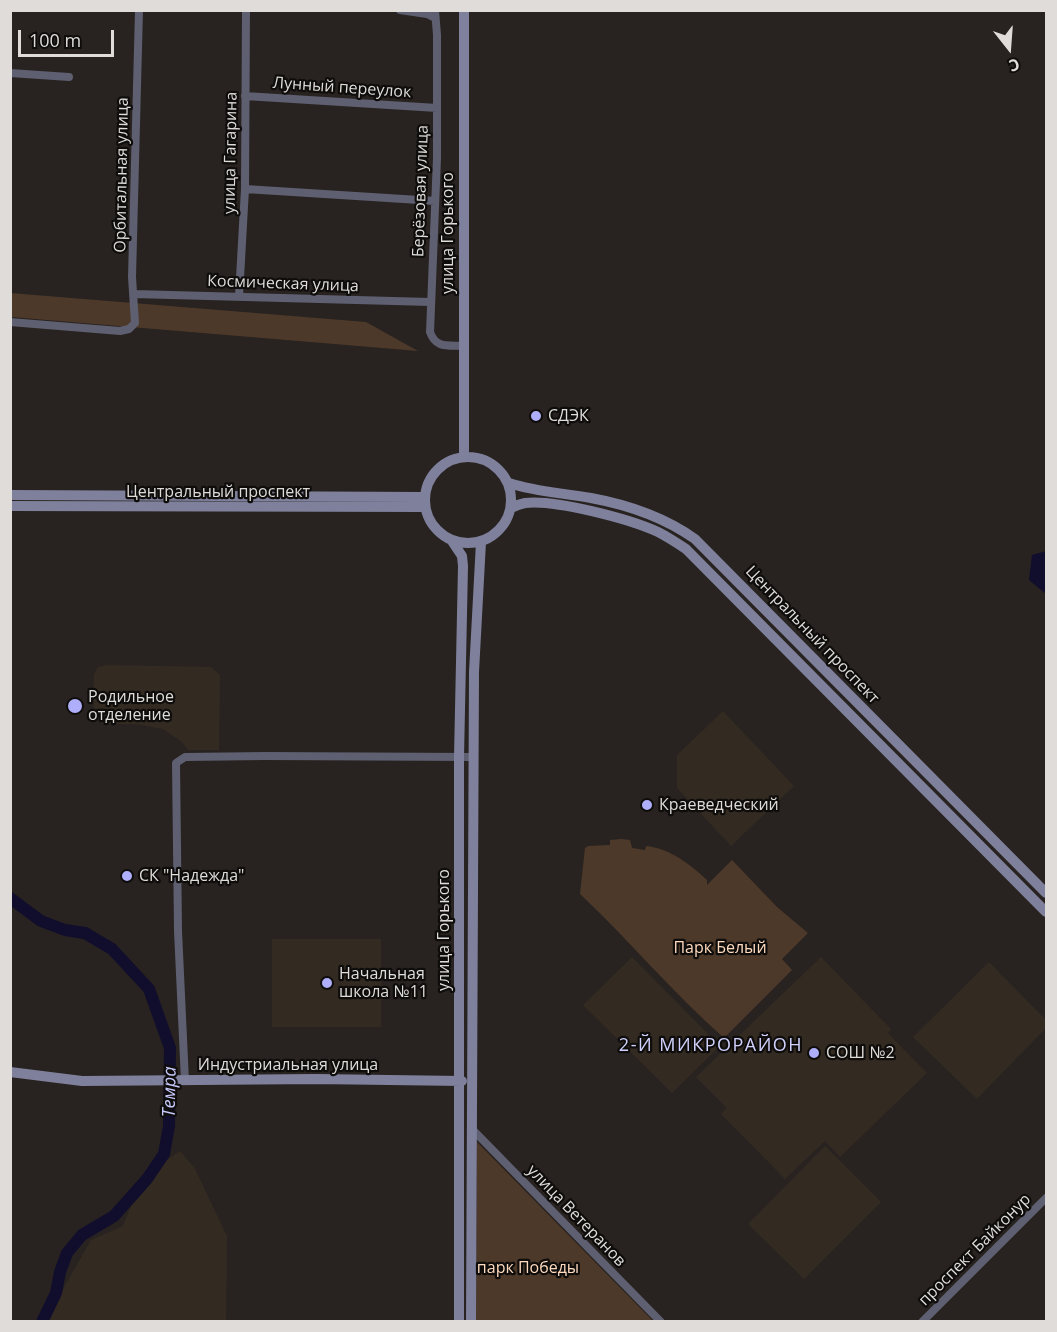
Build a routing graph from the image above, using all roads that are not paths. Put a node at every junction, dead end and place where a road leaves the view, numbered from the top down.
1 (139, 10) edge
2 (246, 10) edge
3 (400, 10) edge
4 (464, 10) edge
5 (435, 14) edge
6 (10, 73) edge
7 (69, 77) dead end
8 (245, 96) junction
9 (437, 108) junction
10 (245, 189) junction
11 (435, 201) junction
12 (134, 294) junction
13 (239, 296) junction
14 (430, 302) junction
15 (10, 322) edge
16 (464, 346) junction
17 (464, 456) junction
18 (509, 483) junction
19 (10, 495) edge
20 (425, 502) junction
21 (10, 506) edge
22 (511, 508) junction
23 (662, 519) junction
24 (656, 531) junction
25 (452, 541) junction
26 (481, 542) junction
27 (883, 729) junction
28 (874, 738) junction
29 (459, 757) junction
30 (474, 757) junction
31 (1047, 893) edge
32 (1047, 912) edge
33 (10, 1072) edge
34 (458, 1080) junction
35 (185, 1081) junction
36 (472, 1081) junction
37 (471, 1129) junction
38 (1047, 1198) edge
39 (459, 1322) edge
40 (471, 1322) edge
41 (661, 1322) edge
42 (922, 1322) edge

1 - 12 street, Орбитальная улица
2 - 8 street, улица Гагарина
3 - 5 street
4 - 16 main road, улица Горького
5 - 9 street, Берёзовая улица
6 - 7 street
8 - 9 street, Лунный переулок
8 - 10 street, улица Гагарина
9 - 11 street, Берёзовая улица
10 - 11 street
10 - 13 street, улица Гагарина
11 - 14 street, Берёзовая улица
12 - 13 street, Космическая улица
12 - 15 street, Орбитальная улица
13 - 14 street, Космическая улица
14 - 16 street, Берёзовая улица
16 - 17 main road, улица Горького
17 - 18 main road
17 - 20 main road
18 - 22 main road
18 - 23 main road, Центральный проспект
19 - 20 main road, Центральный проспект
20 - 21 main road, Центральный проспект
20 - 25 main road
22 - 24 main road, Центральный проспект
22 - 26 main road
23 - 24 main road
23 - 27 main road, Центральный проспект
24 - 28 main road, Центральный проспект
25 - 26 main road
25 - 29 main road, улица Горького
26 - 30 main road, улица Горького
27 - 28 main road
27 - 31 main road, Центральный проспект
28 - 32 main road, Центральный проспект
29 - 30 street
29 - 34 main road, улица Горького
29 - 35 street
30 - 36 main road, улица Горького
33 - 35 main road, Индустриальная улица
34 - 35 main road, Индустриальная улица
34 - 36 main road, Индустриальная улица
34 - 39 main road, улица Горького
36 - 37 main road, улица Горького
37 - 40 main road, улица Горького
37 - 41 street, улица Ветеранов
38 - 42 street, проспект Байконур

